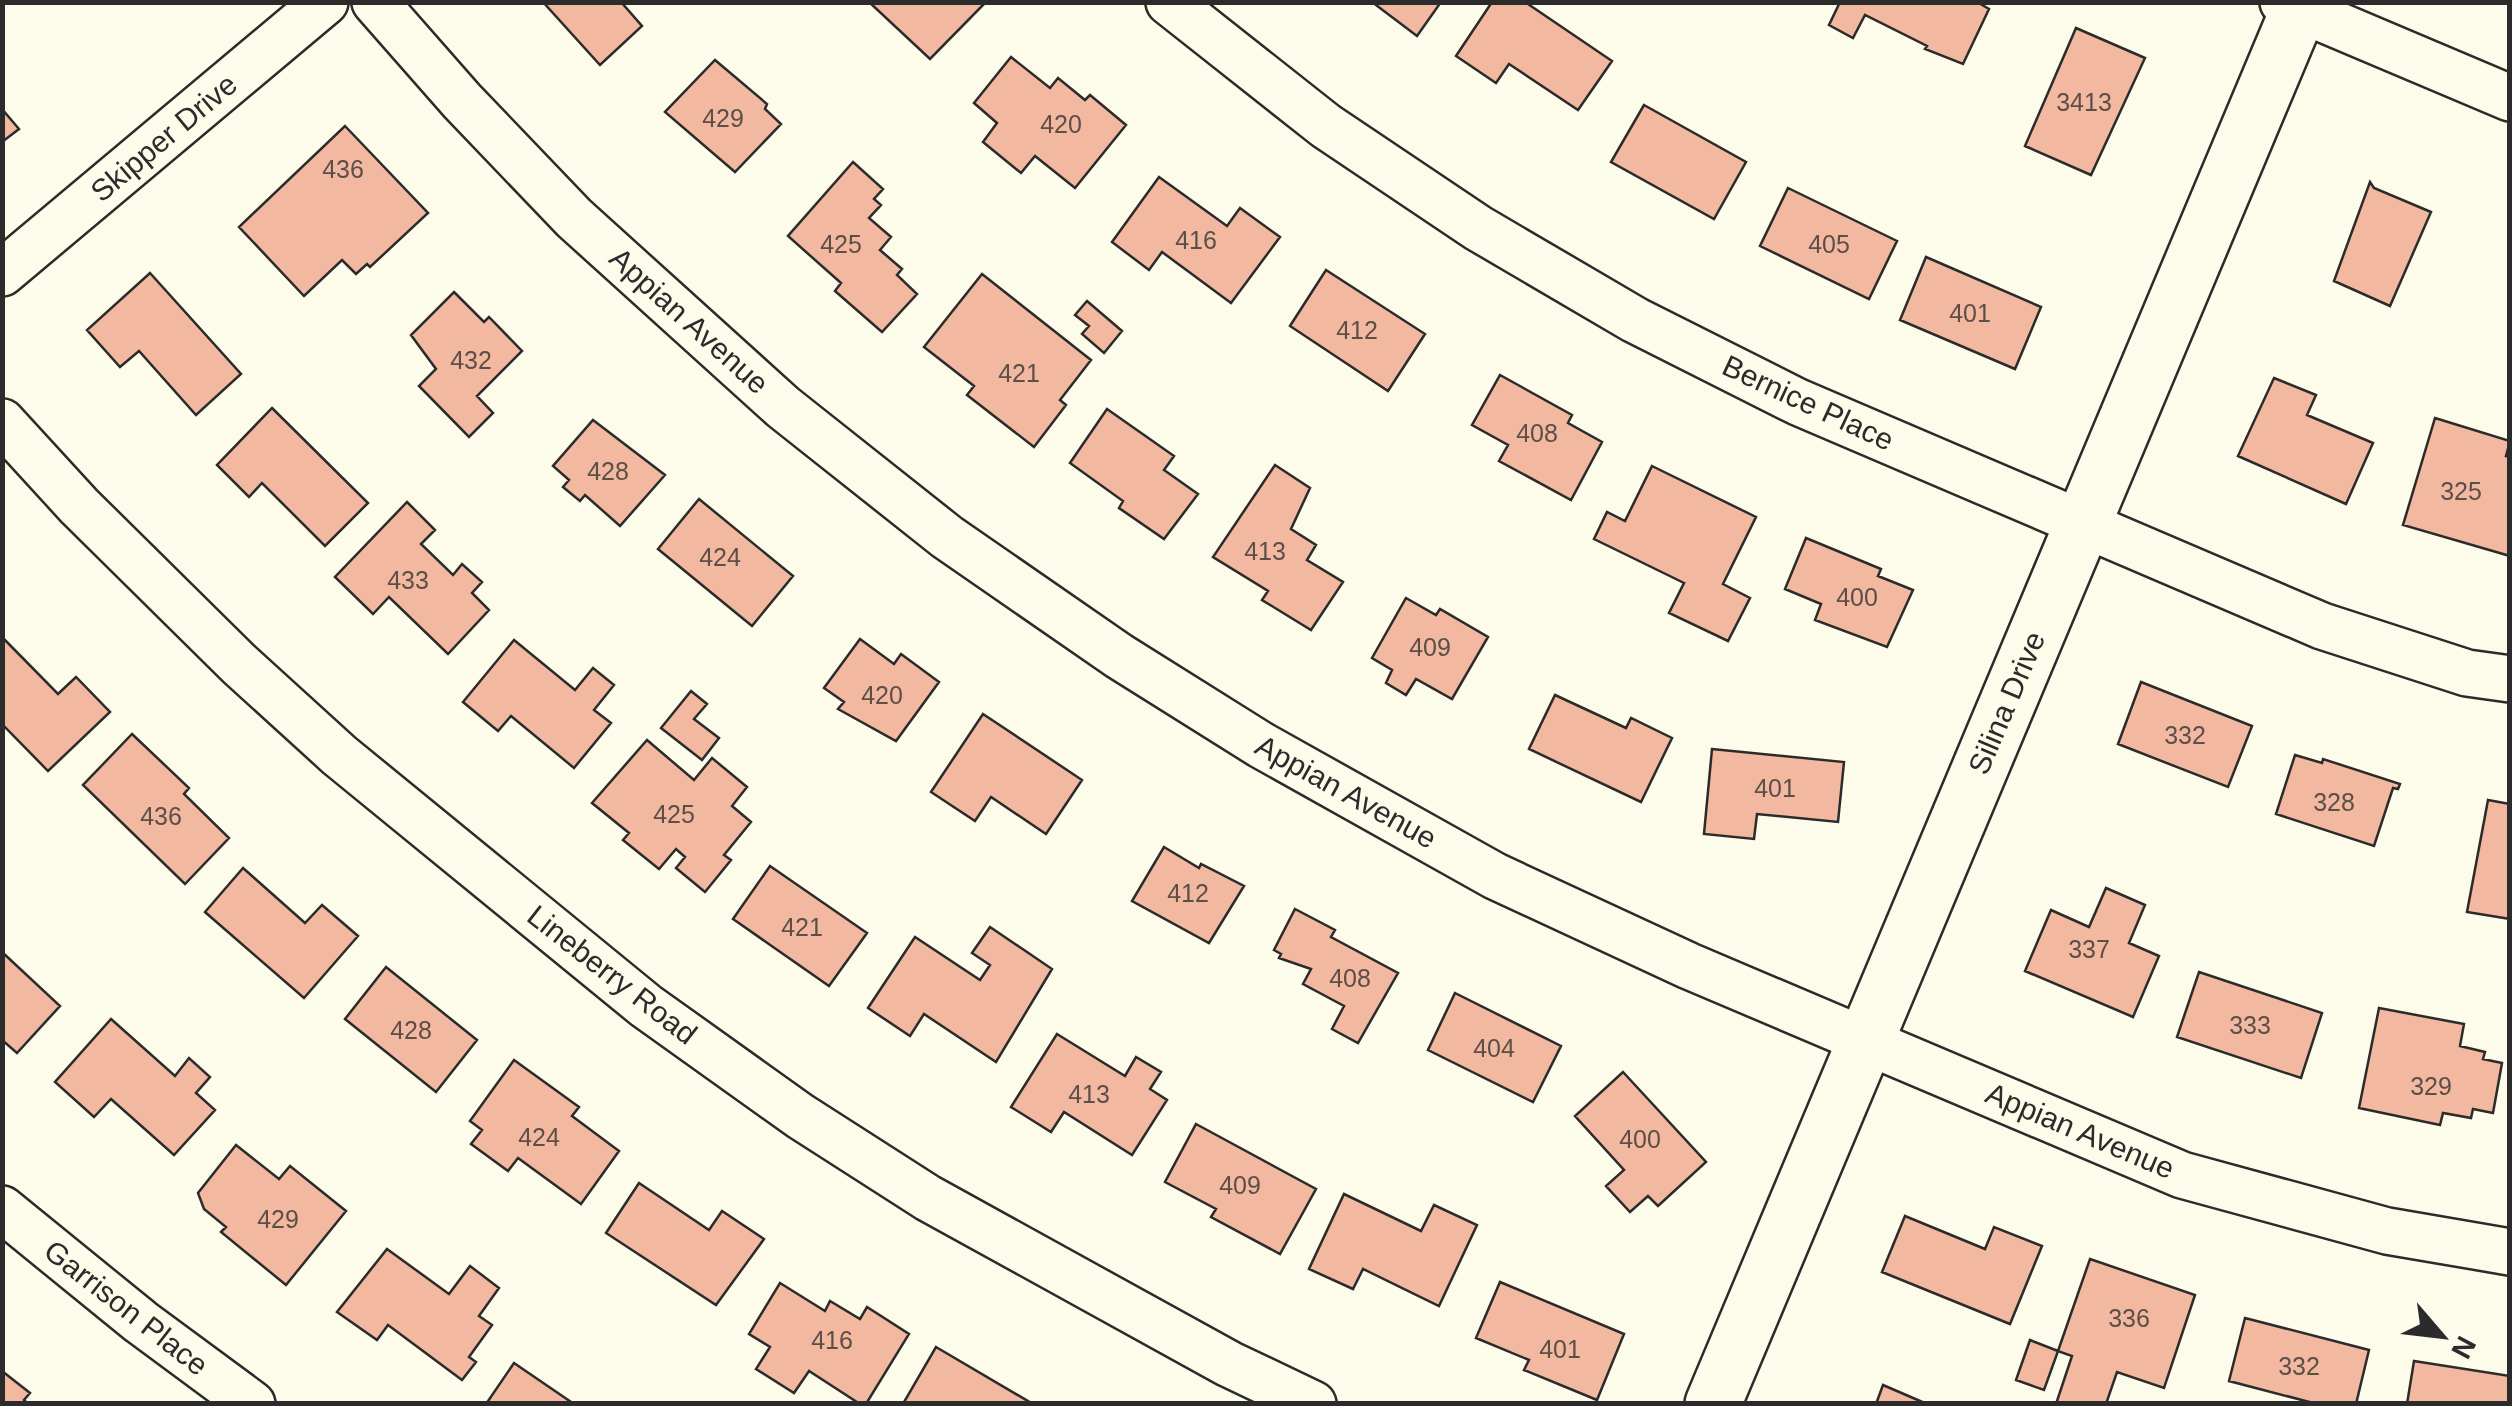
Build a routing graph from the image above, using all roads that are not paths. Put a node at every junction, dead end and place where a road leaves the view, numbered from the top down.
1 (324, 2) edge
2 (375, 2) edge
3 (1169, 2) edge
4 (2295, 5) edge
5 (2510, 98) edge
6 (2, 273) edge
7 (2, 422) edge
8 (2082, 522) junction
9 (2510, 679) edge
10 (1866, 1040) junction
11 (2, 1209) edge
12 (2510, 1252) edge
13 (252, 1404) edge
14 (1312, 1404) edge
15 (1713, 1404) edge

1 - 6 street, Skipper Drive
2 - 10 street, Appian Avenue
3 - 8 street, Bernice Place
4 - 5 street
4 - 8 street, Silina Drive
7 - 14 street, Lineberry Road
8 - 9 street, Bernice Place
8 - 10 street, Silina Drive
10 - 12 street, Appian Avenue
10 - 15 street, Silina Drive
11 - 13 street, Garrison Place

